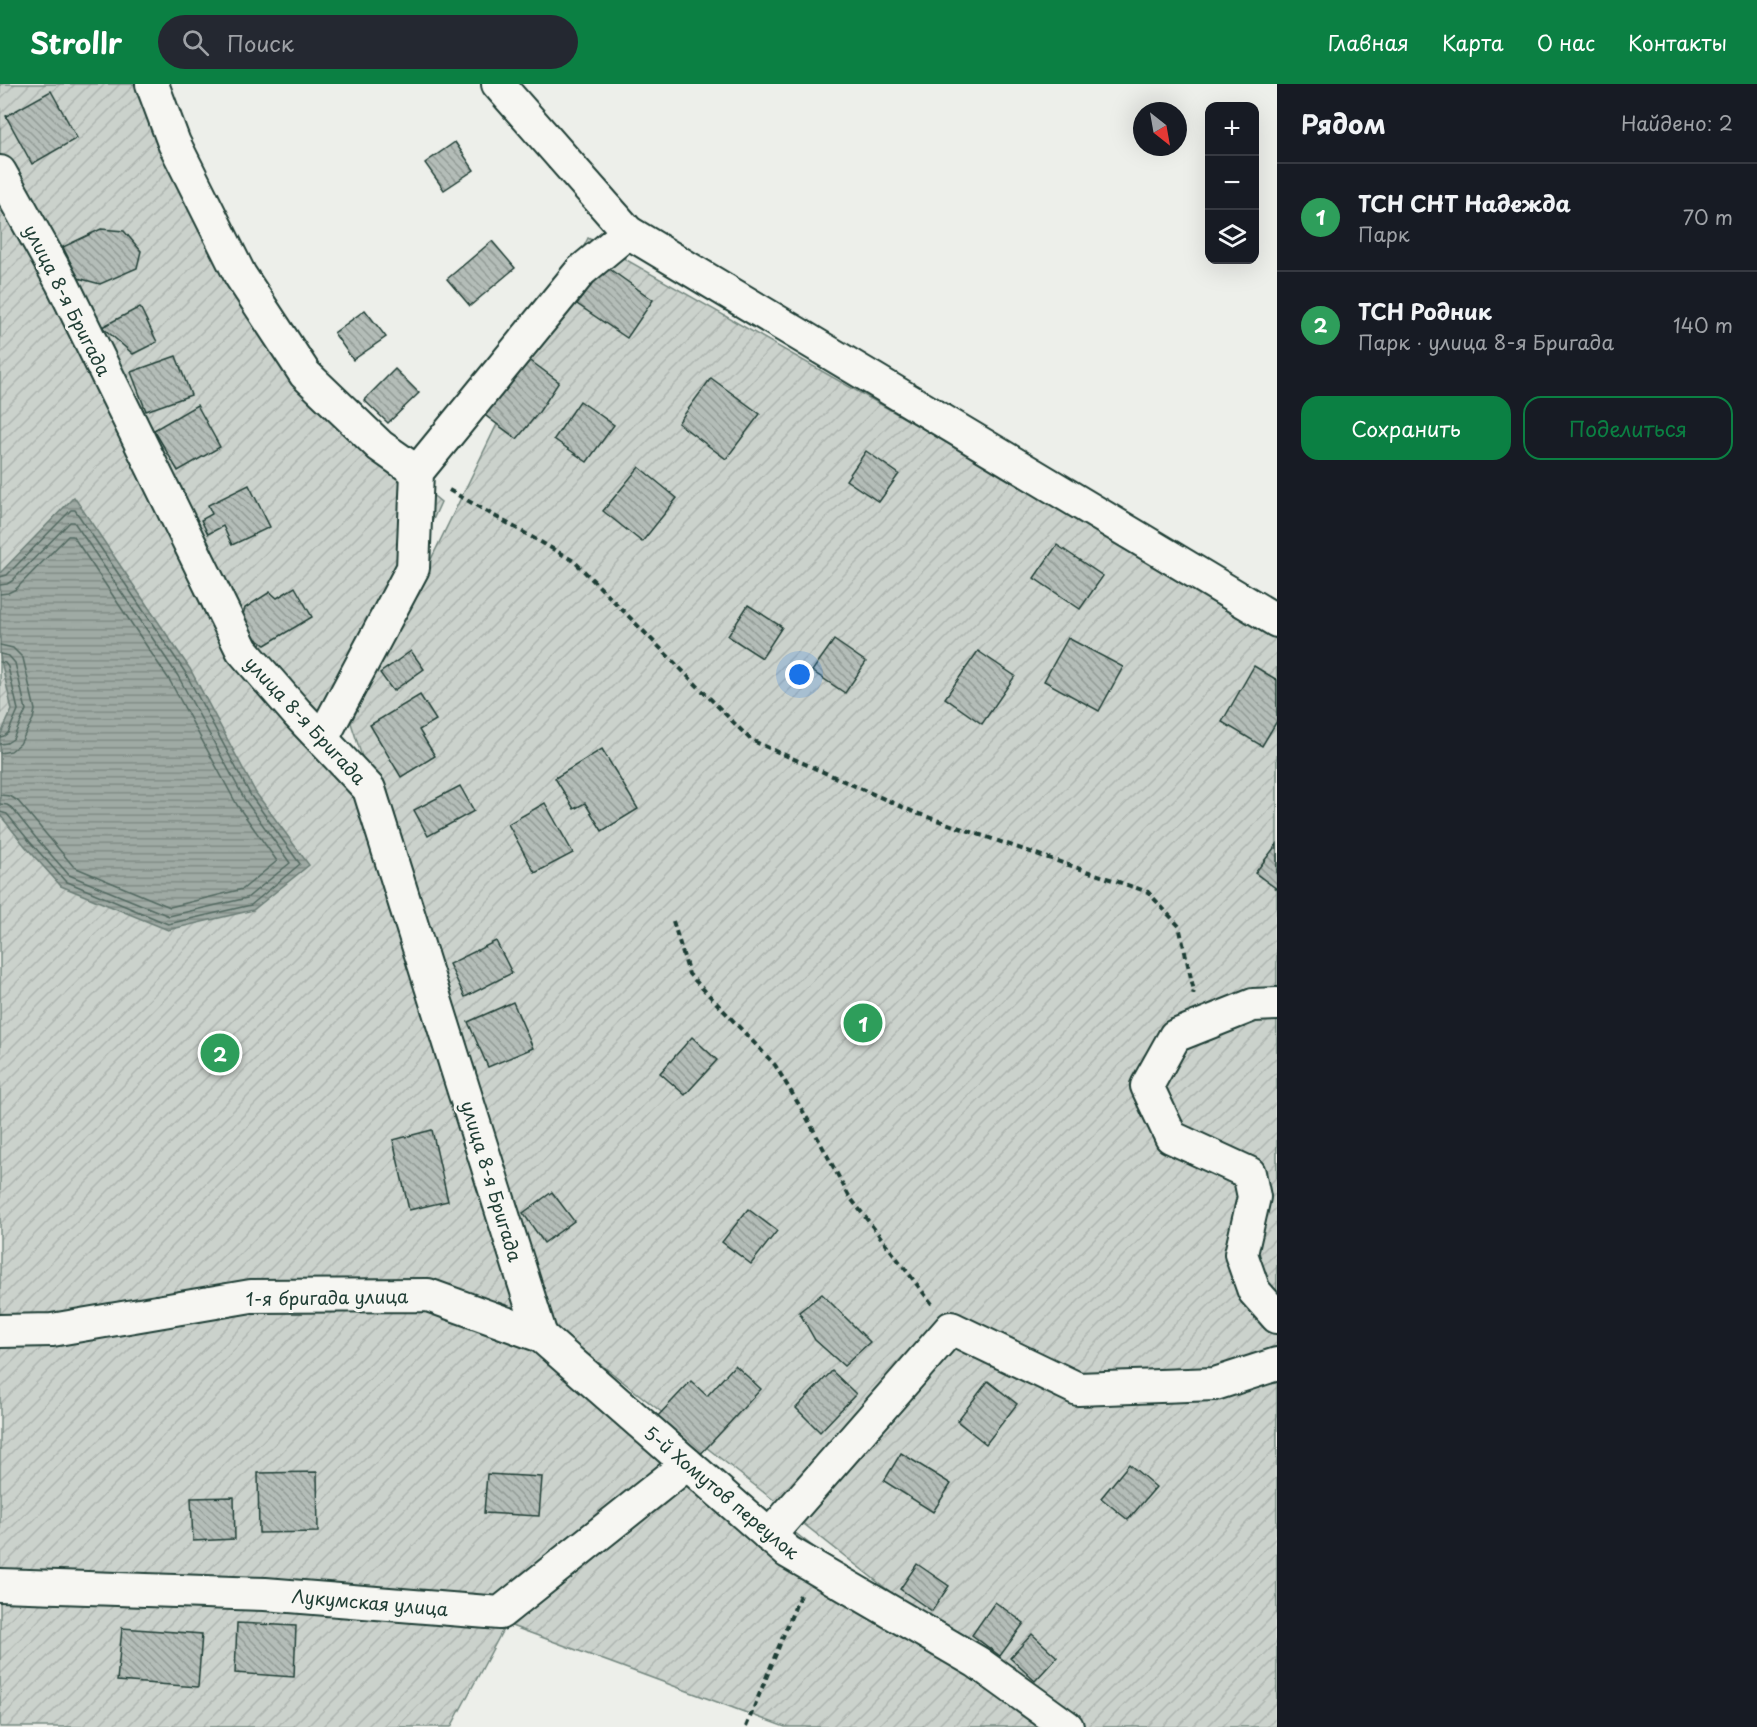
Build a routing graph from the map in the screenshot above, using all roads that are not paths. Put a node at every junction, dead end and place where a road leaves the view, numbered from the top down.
1 (152, 84) edge
2 (498, 84) edge
3 (0, 172) edge
4 (628, 232) junction
5 (417, 471) junction
6 (1277, 621) edge
7 (322, 739) junction
8 (1277, 1004) edge
9 (1277, 1317) edge
10 (0, 1331) edge
11 (541, 1336) junction
12 (1277, 1364) edge
13 (687, 1464) junction
14 (769, 1536) junction
15 (0, 1585) edge
16 (1067, 1727) edge

1 - 5 street
2 - 4 street
3 - 7 street, улица 8-я Бригада
4 - 5 street
4 - 6 street
5 - 7 street
7 - 11 street, улица 8-я Бригада
8 - 9 street
10 - 11 street, 1-я бригада улица
11 - 13 street, 5-й Хомутов переулок
12 - 14 street
13 - 14 street, 5-й Хомутов переулок
13 - 15 street, Лукумская улица
14 - 16 street, 5-й Хомутов переулок

